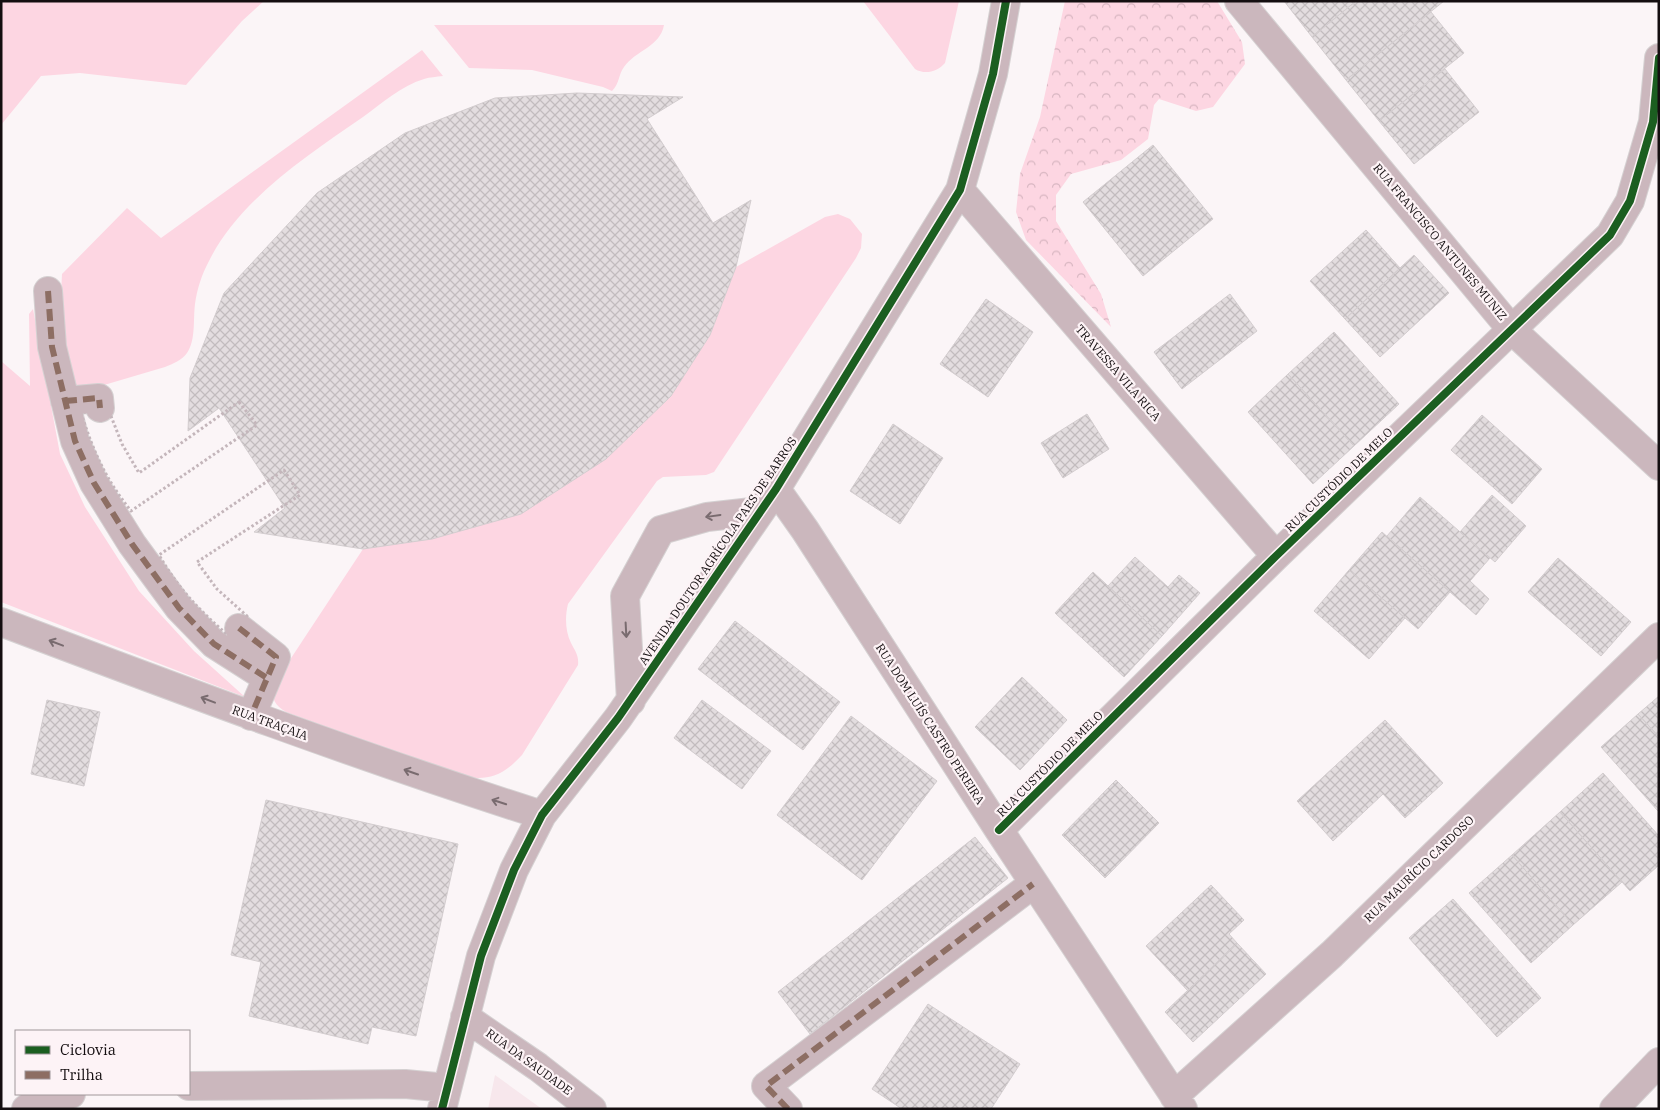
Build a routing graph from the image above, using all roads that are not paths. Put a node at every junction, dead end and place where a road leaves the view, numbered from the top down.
1 (1006, 1) edge
2 (1239, 1) edge
3 (1659, 58) edge
4 (1656, 117) edge
5 (960, 190) junction
6 (48, 291) dead end
7 (1512, 330) junction
8 (65, 401) junction
9 (100, 408) road end
10 (1659, 466) edge
11 (776, 489) junction
12 (761, 511) junction
13 (1276, 556) junction
14 (1, 622) edge
15 (239, 628) road end
16 (1659, 637) edge
17 (267, 678) junction
18 (631, 701) junction
19 (251, 716) junction
20 (542, 815) junction
21 (998, 830) junction
22 (1033, 884) junction
23 (464, 1017) junction
24 (1659, 1062) edge
25 (190, 1086) edge
26 (68, 1095) edge
27 (445, 1098) edge
28 (1179, 1102) edge
29 (26, 1109) edge
30 (592, 1109) edge
31 (788, 1109) edge
32 (1614, 1109) edge

1 - 5 street, AVENIDA DOUTOR AGRÍCOLA PAES DE BARROS
2 - 7 street, RUA FRANCISCO ANTUNES MUNIZ
3 - 4 street, RUA CUSTÓDIO DE MELO
4 - 7 street, RUA CUSTÓDIO DE MELO
5 - 11 street, AVENIDA DOUTOR AGRÍCOLA PAES DE BARROS
5 - 13 street, TRAVESSA VILA RICA
6 - 8 street
7 - 10 street, RUA FRANCISCO ANTUNES MUNIZ
7 - 13 street, RUA CUSTÓDIO DE MELO
8 - 9 street
8 - 17 street
11 - 12 street, AVENIDA DOUTOR AGRÍCOLA PAES DE BARROS
11 - 21 street, RUA DOM LUÍS CASTRO PEREIRA
12 - 18 street, AVENIDA DOUTOR AGRÍCOLA PAES DE BARROS
12 -> 18 street
13 - 21 street, RUA CUSTÓDIO DE MELO
19 -> 14 street, RUA TRAÇAIA
15 - 17 street
16 - 28 street, RUA MAURÍCIO CARDOSO
17 - 19 street
18 - 20 street, AVENIDA DOUTOR AGRÍCOLA PAES DE BARROS
20 -> 19 street, RUA TRAÇAIA
20 - 23 street, AVENIDA DOUTOR AGRÍCOLA PAES DE BARROS
21 - 22 street, RUA DOM LUÍS CASTRO PEREIRA
22 - 28 street, RUA DOM LUÍS CASTRO PEREIRA
22 - 31 street
23 - 27 street, AVENIDA DOUTOR AGRÍCOLA PAES DE BARROS
23 - 30 street, RUA DA SAUDADE
24 - 32 street
25 - 27 street
26 - 29 street

